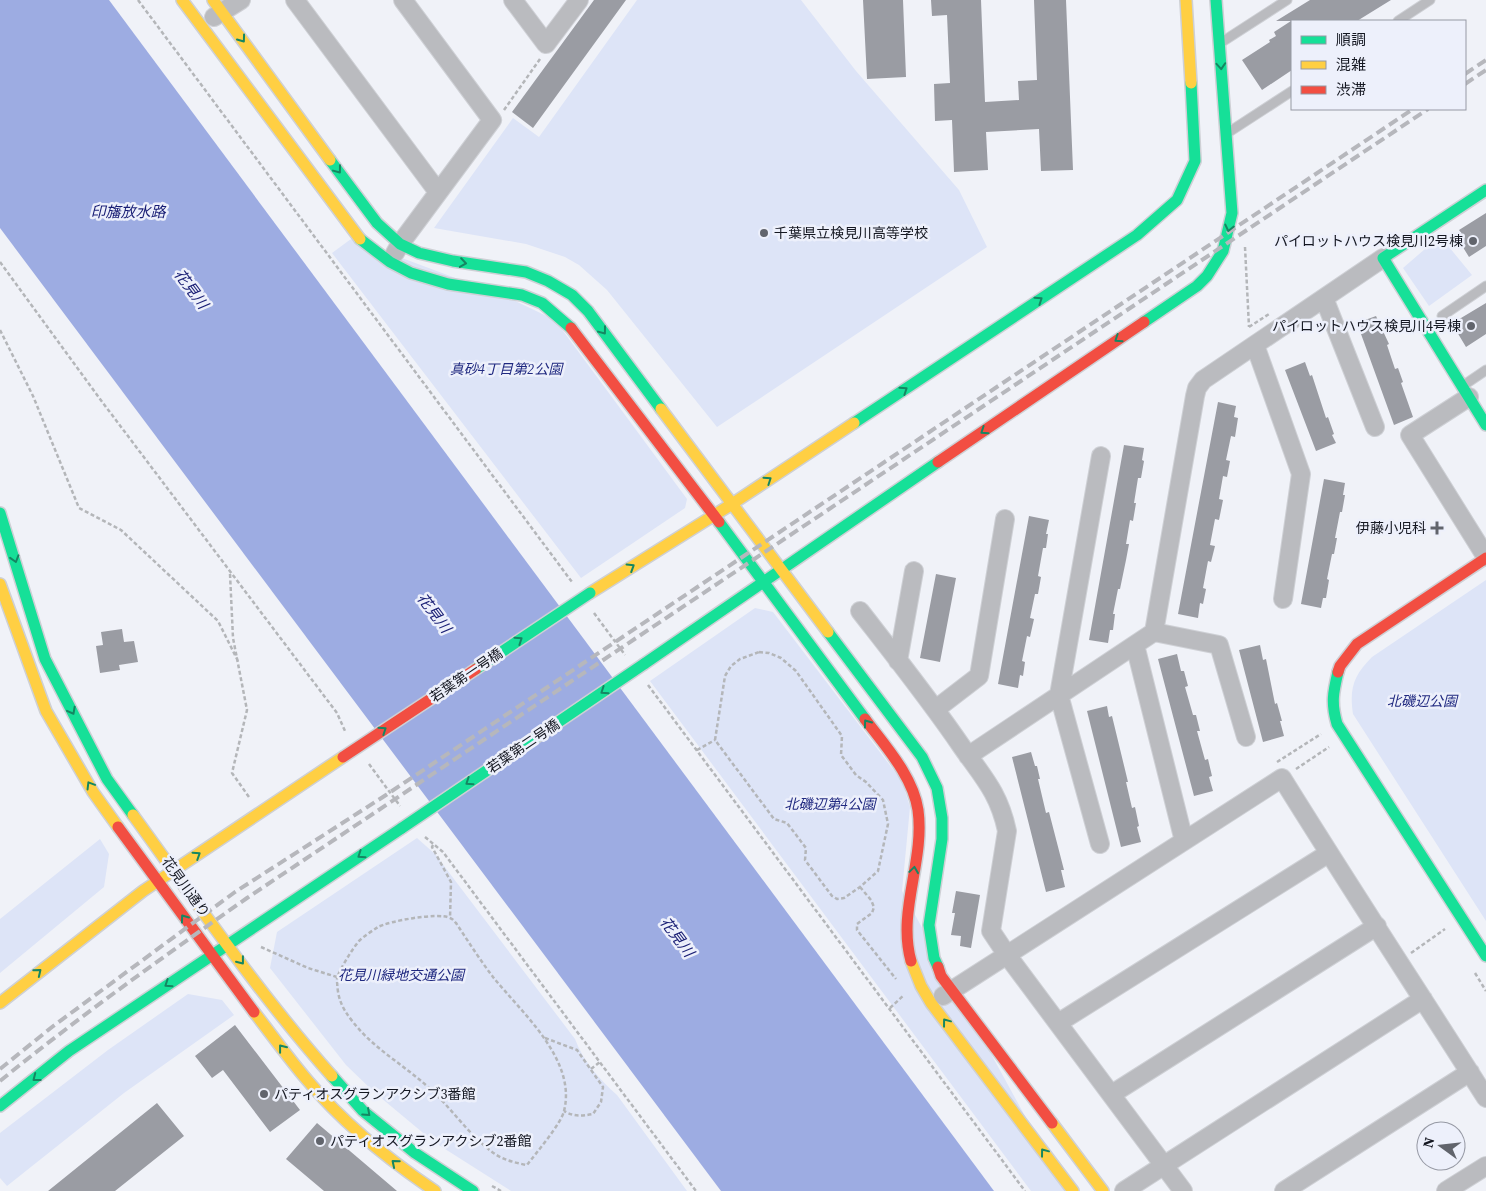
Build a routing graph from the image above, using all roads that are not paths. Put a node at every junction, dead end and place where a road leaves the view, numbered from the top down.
1 (182, 0) edge
2 (241, 0) edge
3 (294, 0) edge
4 (403, 0) edge
5 (513, 0) edge
6 (579, 0) edge
7 (1186, 0) edge
8 (1216, 0) edge
9 (1287, 0) edge
10 (1430, 0) edge
11 (218, 6) edge
12 (1400, 20) edge
13 (201, 26) junction
14 (1219, 43) junction
15 (1291, 91) edge
16 (1226, 134) junction
17 (1486, 190) edge
18 (438, 192) junction
19 (400, 244) junction
20 (1383, 258) junction
21 (390, 262) junction
22 (1486, 286) edge
23 (1324, 298) junction
24 (1442, 316) dead end
25 (1255, 345) junction
26 (1486, 370) edge
27 (1465, 392) junction
28 (1486, 425) edge
29 (1375, 428) dead end
30 (1101, 456) dead end
31 (732, 504) junction
32 (0, 513) edge
33 (714, 515) junction
34 (1005, 519) dead end
35 (1486, 558) edge
36 (782, 568) junction
37 (914, 571) dead end
38 (764, 581) junction
39 (0, 584) edge
40 (1284, 599) dead end
41 (860, 611) dead end
42 (1154, 632) junction
43 (1135, 644) junction
44 (898, 661) junction
45 (1060, 695) junction
46 (936, 709) junction
47 (1246, 737) dead end
48 (968, 756) junction
49 (1184, 841) junction
50 (1100, 844) dead end
51 (1329, 853) junction
52 (174, 870) junction
53 (157, 881) junction
54 (1377, 926) junction
55 (228, 945) junction
56 (211, 955) junction
57 (1007, 955) junction
58 (1486, 956) edge
59 (952, 991) junction
60 (1423, 999) junction
61 (0, 1003) edge
62 (931, 1003) junction
63 (1058, 1023) junction
64 (1470, 1072) junction
65 (1112, 1094) junction
66 (1486, 1098) edge
67 (0, 1106) edge
68 (1163, 1164) junction
69 (1486, 1166) edge
70 (434, 1191) edge
71 (473, 1191) edge
72 (1073, 1191) edge
73 (1103, 1191) edge
74 (1124, 1191) edge
75 (1183, 1191) edge
76 (1284, 1191) edge
77 (1446, 1191) edge

1 - 13 street
2 - 11 street
3 - 18 street
4 - 18 street
5 - 6 street
31 -> 7 street, 若葉第一号橋
8 - 14 street, 若葉第二号橋
9 - 14 lane
10 - 12 lane
11 - 13 street
11 -> 19 street
13 - 21 street
14 -> 16 street, 若葉第二号橋
15 - 16 lane
16 -> 36 street, 若葉第二号橋
17 - 20 street
18 - 19 street
19 - 21 street
19 -> 31 street
20 - 23 street
20 - 27 street
21 - 33 street
22 - 24 lane
23 - 25 street
23 - 29 street
25 - 40 street
25 - 42 street
26 - 27 lane
27 - 28 street
27 - 35 street
30 - 45 street
31 - 33 street, 若葉第一号橋
31 - 36 street
32 -> 52 street, 花見川通り
33 - 38 street
52 -> 33 street, 若葉第一号橋, bridge
34 - 46 street
35 - 58 street
36 - 38 street, 若葉第二号橋
36 - 59 street
37 - 44 street
38 -> 55 street, 若葉第二号橋, bridge
62 -> 38 street
53 -> 39 street, 花見川通り
41 - 44 street
42 - 43 street
42 - 47 street
43 - 45 street
43 - 49 street
44 - 46 street
45 - 48 street
45 - 50 street
46 - 48 street
48 - 57 street
49 - 51 street
49 - 57 street
51 - 54 street
51 - 63 street
52 - 53 street, 若葉第一号橋
52 - 55 street, 花見川通り
56 -> 53 street, 花見川通り
61 -> 53 street, 若葉第一号橋
54 - 60 street
54 - 65 street
55 - 56 street, 若葉第二号橋
55 -> 71 street, 花見川通り
56 -> 67 street, 若葉第二号橋
70 -> 56 street, 花見川通り
57 - 59 street
57 - 63 street
59 - 62 street
59 - 73 street
60 - 64 street
60 - 68 street
72 -> 62 street
63 - 65 street
64 - 66 street
64 - 76 street
65 - 68 street
68 - 74 street
68 - 75 street
69 - 77 street

